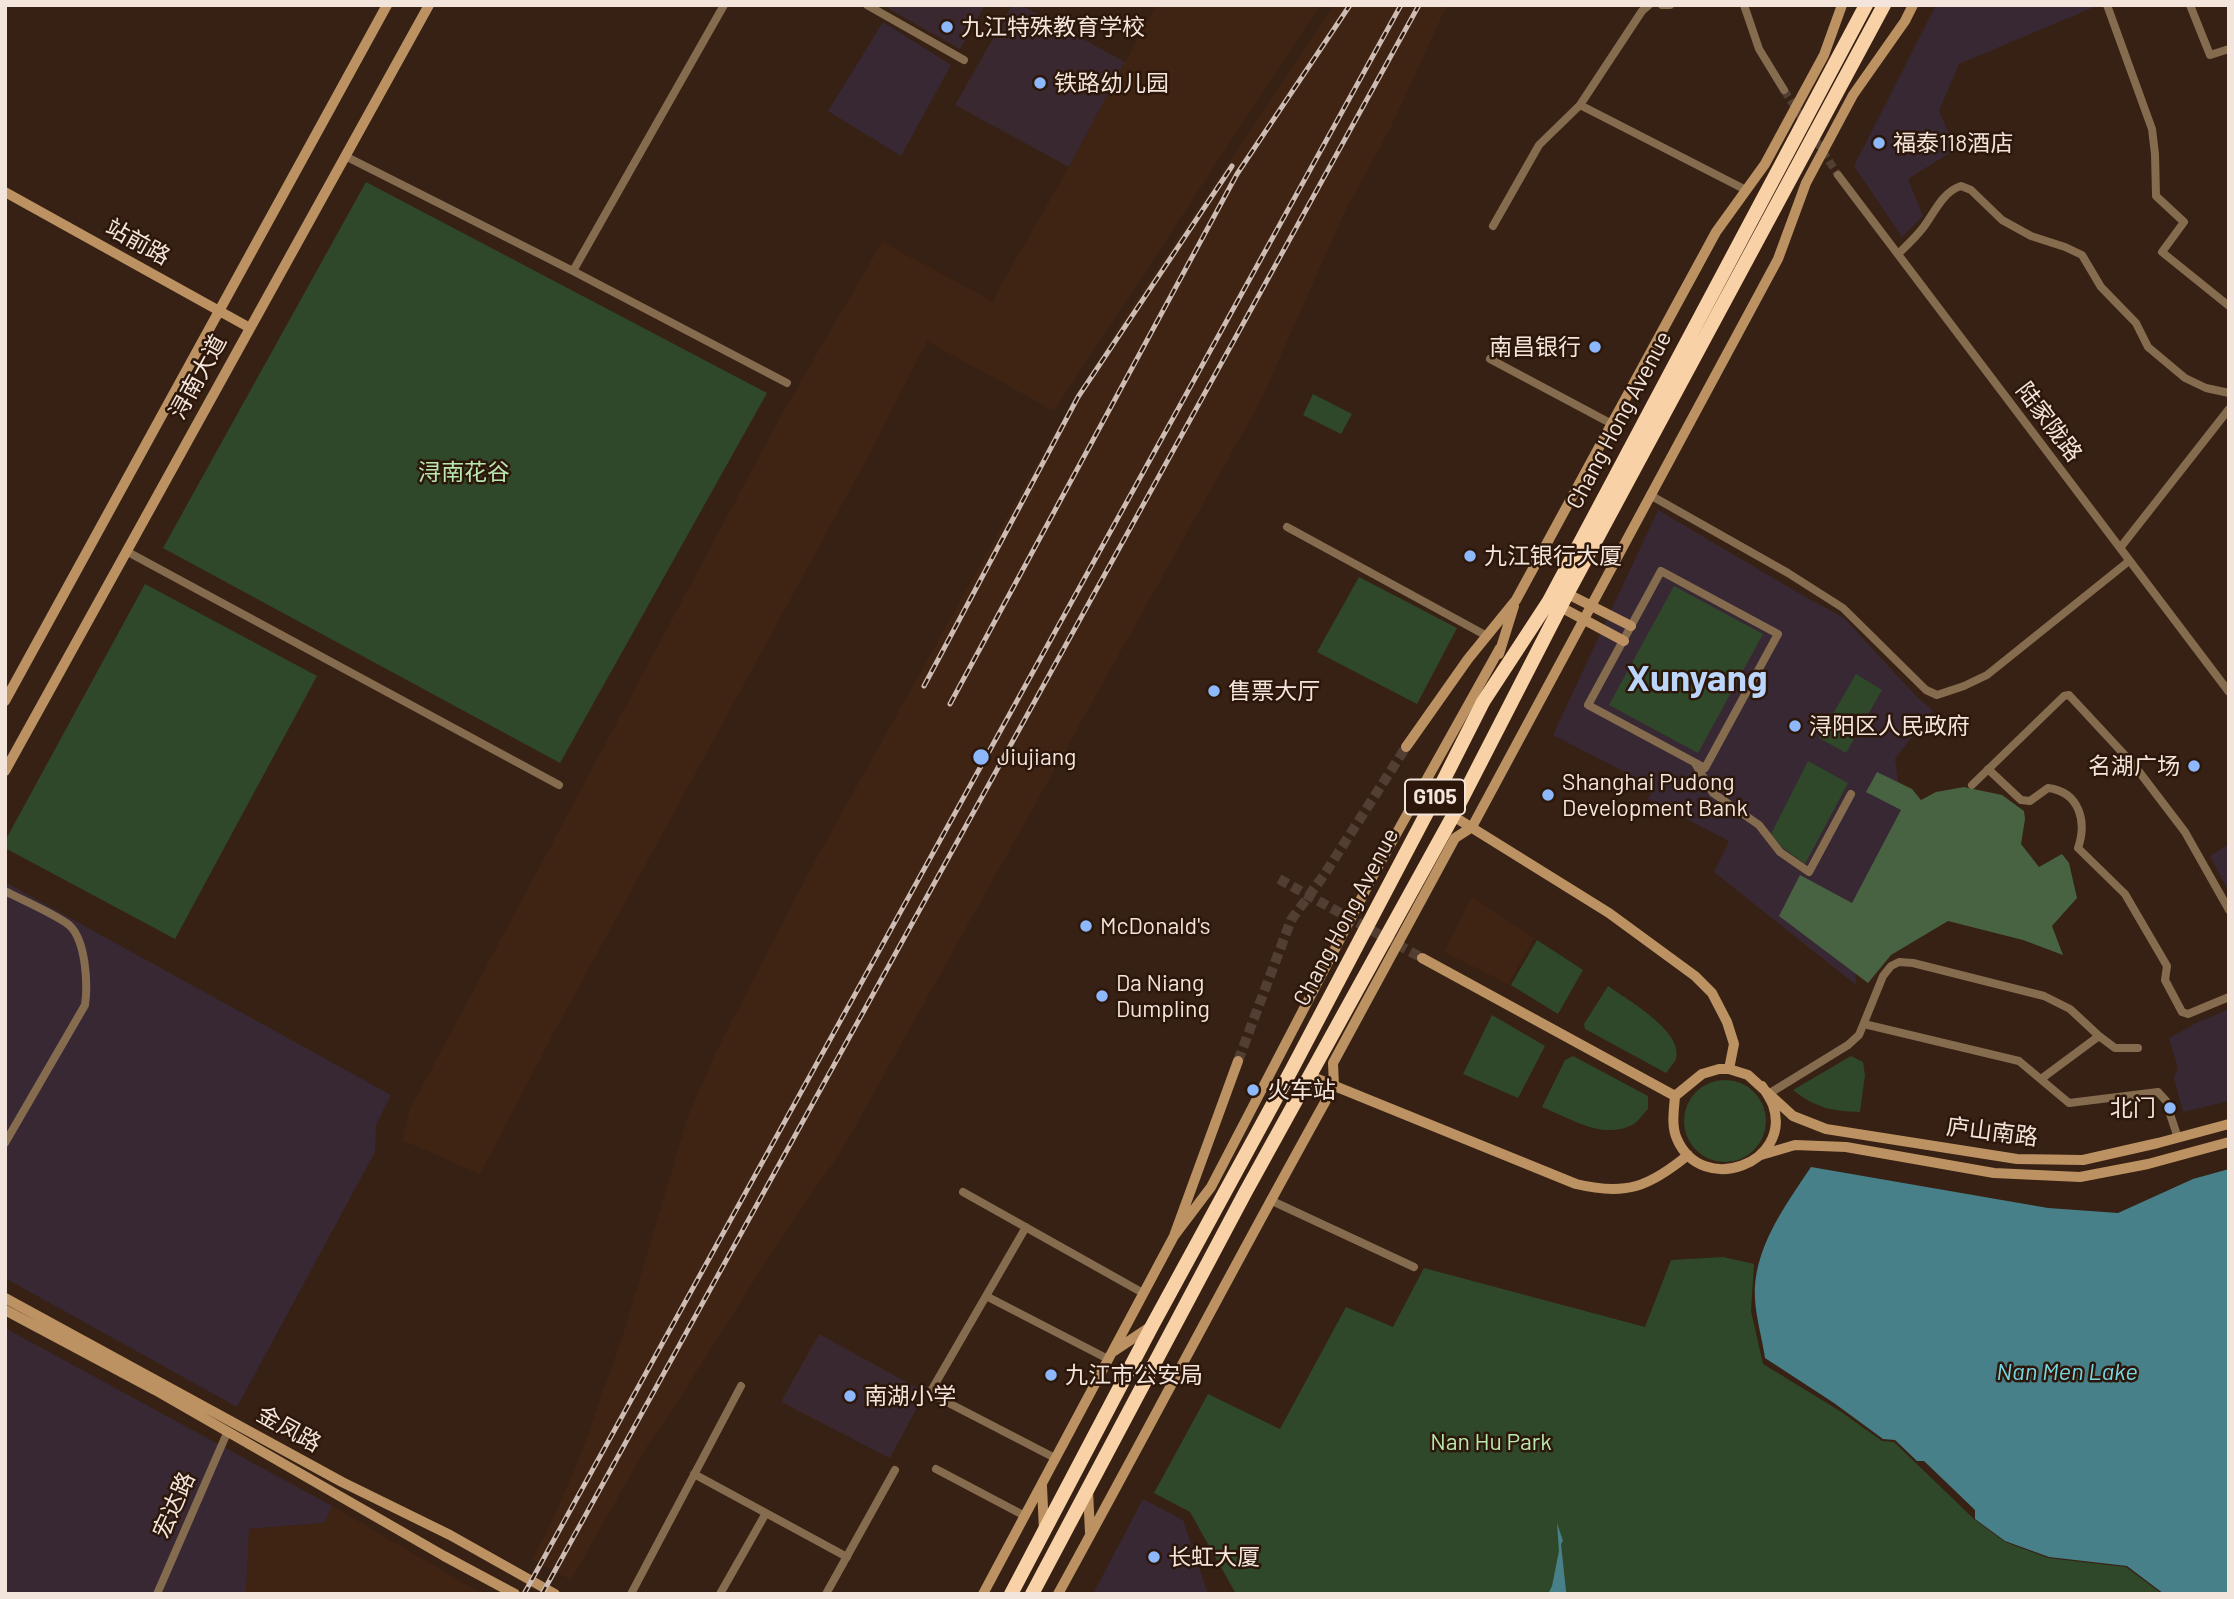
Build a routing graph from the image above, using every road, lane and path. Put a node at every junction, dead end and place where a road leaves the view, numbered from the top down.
1 (387, 5) edge
2 (429, 5) edge
3 (724, 5) edge
4 (867, 5) edge
5 (1649, 5) edge
6 (1662, 5) edge
7 (1670, 5) edge
8 (1744, 5) edge
9 (1842, 5) edge
10 (1866, 5) edge
11 (1884, 5) edge
12 (1913, 5) edge
13 (2107, 5) edge
14 (2190, 5) edge
15 (2229, 49) edge
16 (964, 60) dead end
17 (1784, 90) tunnel mouth
18 (1580, 105) junction
19 (347, 157) junction
20 (1838, 175) tunnel mouth
21 (1746, 190) junction
22 (5, 192) edge
23 (1493, 226) dead end
24 (1898, 254) junction
25 (573, 271) junction
26 (2229, 306) edge
27 (220, 311) junction
28 (250, 328) junction
29 (1490, 359) dead end
30 (787, 383) dead end
31 (2229, 393) edge
32 (2229, 410) edge
33 (1612, 424) junction
34 (1650, 495) junction
35 (1287, 527) dead end
36 (2120, 548) junction
37 (126, 551) junction
38 (2129, 561) junction
39 (1558, 597) junction
40 (1516, 600) junction
41 (1591, 606) junction
42 (1584, 619) junction
43 (1631, 626) junction
44 (1487, 636) junction
45 (1623, 641) junction
46 (1500, 648) junction
47 (2229, 692) edge
48 (5, 701) edge
49 (1483, 702) junction
50 (1406, 747) tunnel mouth
51 (1694, 762) junction
52 (1988, 769) junction
53 (5, 771) edge
54 (559, 785) dead end
55 (1972, 785) dead end
56 (1851, 794) dead end
57 (1453, 816) junction
58 (1472, 827) junction
59 (5, 891) edge
60 (2229, 910) edge
61 (1422, 958) tunnel mouth
62 (2229, 996) edge
63 (1864, 1024) junction
64 (2099, 1036) junction
65 (2138, 1048) dead end
66 (1238, 1061) tunnel mouth
67 (1729, 1069) junction
68 (1310, 1076) junction
69 (2042, 1079) junction
70 (1334, 1086) junction
71 (1766, 1089) junction
72 (1675, 1096) junction
73 (2167, 1102) dead end
74 (2170, 1114) dead end
75 (2229, 1124) edge
76 (2178, 1138) junction
77 (2229, 1142) edge
78 (5, 1143) edge
79 (1688, 1155) junction
80 (1761, 1155) junction
81 (963, 1192) dead end
82 (1270, 1200) junction
83 (1026, 1227) junction
84 (1174, 1236) junction
85 (1414, 1267) dead end
86 (1143, 1293) junction
87 (986, 1296) junction
88 (5, 1298) edge
89 (5, 1310) edge
90 (1152, 1326) junction
91 (1110, 1356) junction
92 (741, 1386) dead end
93 (227, 1433) junction
94 (1055, 1458) junction
95 (936, 1469) dead end
96 (895, 1470) dead end
97 (694, 1474) junction
98 (1042, 1483) junction
99 (1088, 1486) junction
100 (766, 1513) junction
101 (1024, 1516) junction
102 (1044, 1531) junction
103 (1090, 1536) junction
104 (847, 1557) junction
105 (157, 1594) edge
106 (515, 1594) edge
107 (555, 1594) edge
108 (631, 1594) edge
109 (720, 1594) edge
110 (826, 1594) edge
111 (983, 1594) edge
112 (1011, 1594) edge
113 (1032, 1594) edge
114 (1058, 1594) edge

1 - 27 street, 浔南大道
2 - 19 street, 浔南大道
3 - 25 street
4 - 16 street
5 - 18 street
6 - 7 street
8 - 17 street
9 - 21 street
10 - 39 highway, Chang Hong Avenue / G105
11 - 39 highway, Chang Hong Avenue / G105
12 - 34 street
13 - 26 street
14 - 15 street
18 - 21 street
18 - 23 street
19 - 25 street
19 - 28 street, 浔南大道
20 - 24 street, 陆家陇路
21 - 33 street
22 - 27 street, 站前路
24 - 31 street
24 - 36 street, 陆家陇路
25 - 30 street
27 - 28 street, 站前路
27 - 48 street, 浔南大道
28 - 37 street, 浔南大道
29 - 33 street
32 - 36 street
33 - 40 street
34 - 38 street
34 - 41 street
35 - 44 street
36 - 38 street, 陆家陇路
37 - 53 street, 浔南大道
37 - 54 street
38 - 47 street, 陆家陇路
39 - 41 street
39 - 42 street
39 - 49 highway, Chang Hong Avenue / G105
39 - 57 highway, Chang Hong Avenue / G105
40 - 44 street
40 - 46 street
41 - 42 street
41 - 43 street
42 - 45 street
42 - 58 street
43 - 45 street
43 - 51 street
44 - 50 street
45 - 51 street
46 - 49 street
46 - 84 street
49 - 90 highway, Chang Hong Avenue / G105
51 - 56 street
52 - 55 street
52 - 60 street
52 - 62 street
57 - 58 street
57 - 68 highway, Chang Hong Avenue / G105
58 - 67 street
58 - 70 street
59 - 78 street
61 - 72 street
63 - 64 street
63 - 69 street
63 - 71 street
64 - 65 street
64 - 69 street
66 - 84 street
67 - 71 street
67 - 72 street
68 - 70 street
68 - 99 highway, Chang Hong Avenue / G105
69 - 73 street
70 - 79 street
70 - 82 street
71 - 76 street, 庐山南路
71 - 80 street
72 - 79 street
74 - 76 street
75 - 76 street, 庐山南路
77 - 80 street, 庐山南路
79 - 80 street
81 - 83 street
82 - 85 street
82 - 103 street
83 - 86 street
83 - 87 street
84 - 86 street
86 - 91 street
87 - 91 street
87 - 94 street
88 - 107 street, 金凤路
89 - 93 street, 金凤路
90 - 91 street
90 - 102 highway, Chang Hong Avenue / G105
91 - 94 street
92 - 97 street
93 - 105 street, 宏达路
93 - 106 street, 金凤路
94 - 98 street
95 - 101 street
96 - 104 street
97 - 100 street
97 - 108 street
98 - 101 street
98 - 102 street
99 - 103 street
99 - 113 highway, Chang Hong Avenue / G105
100 - 104 street
100 - 109 street
101 - 111 street
102 - 112 highway, Chang Hong Avenue / G105
103 - 114 street
104 - 110 street

